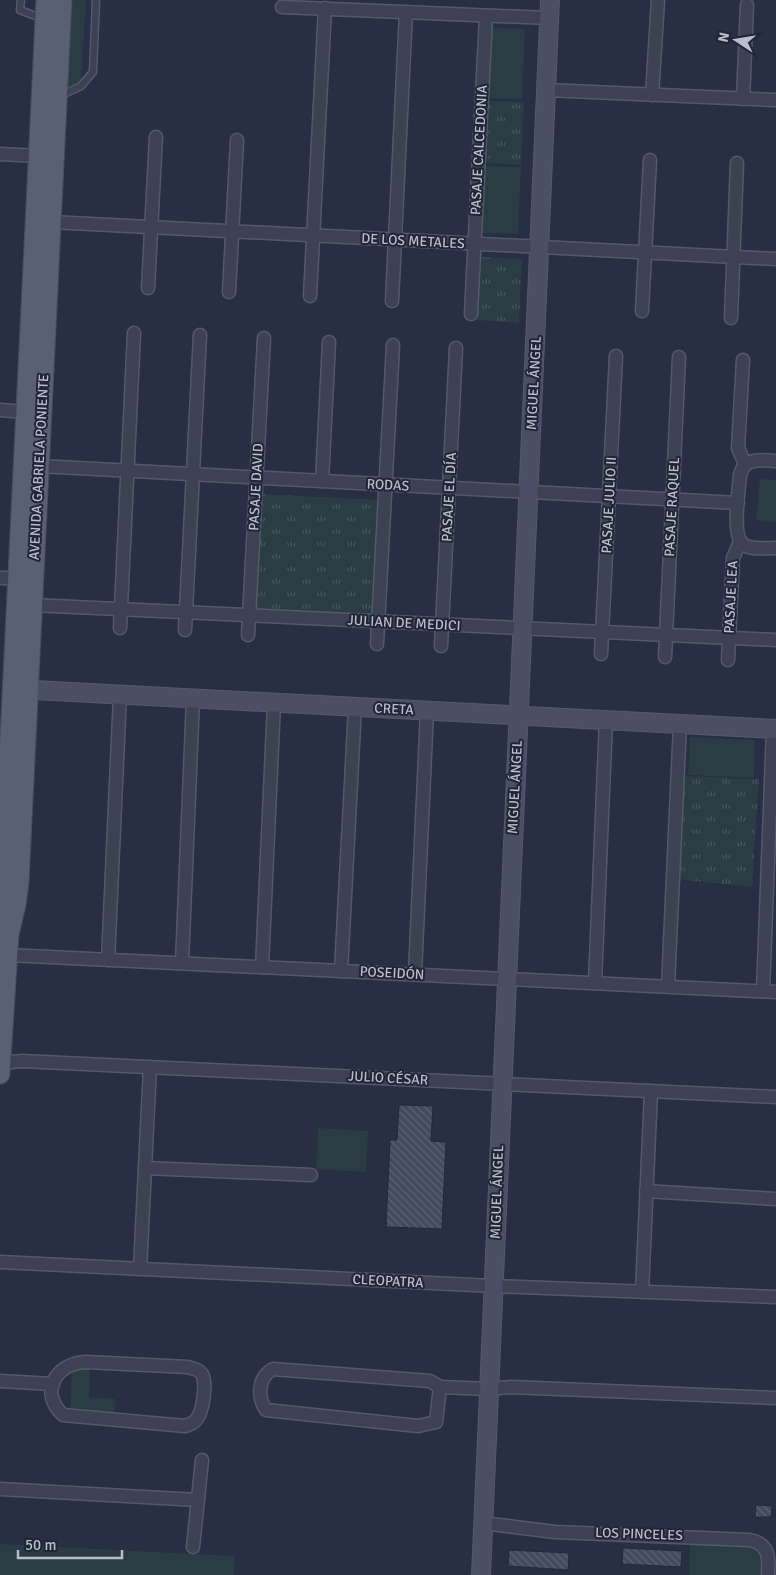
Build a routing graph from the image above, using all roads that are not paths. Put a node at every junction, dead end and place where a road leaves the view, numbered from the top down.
1 (21, 0) edge
2 (46, 0) edge
3 (62, 0) edge
4 (96, 0) edge
5 (550, 0) edge
6 (658, 0) edge
7 (747, 5) dead end
8 (282, 7) dead end
9 (325, 8) junction
10 (406, 12) junction
11 (486, 16) junction
12 (549, 18) junction
13 (45, 20) junction
14 (546, 90) junction
15 (652, 95) junction
16 (57, 97) junction
17 (742, 99) junction
18 (776, 100) edge
19 (156, 137) dead end
20 (237, 140) dead end
21 (0, 154) edge
22 (38, 156) junction
23 (650, 160) dead end
24 (737, 163) dead end
25 (51, 222) junction
26 (152, 227) junction
27 (232, 232) junction
28 (313, 236) junction
29 (395, 240) junction
30 (475, 244) junction
31 (540, 247) junction
32 (645, 252) junction
33 (733, 257) junction
34 (776, 259) edge
35 (148, 288) dead end
36 (229, 292) dead end
37 (310, 296) dead end
38 (392, 301) dead end
39 (642, 311) dead end
40 (471, 314) dead end
41 (731, 318) dead end
42 (134, 333) dead end
43 (200, 335) dead end
44 (264, 338) dead end
45 (329, 342) dead end
46 (393, 345) dead end
47 (456, 348) dead end
48 (616, 356) dead end
49 (679, 357) dead end
50 (743, 360) dead end
51 (0, 410) edge
52 (26, 412) junction
53 (776, 461) edge
54 (745, 464) junction
55 (39, 466) junction
56 (128, 471) junction
57 (193, 474) junction
58 (256, 478) junction
59 (322, 481) junction
60 (385, 485) junction
61 (449, 488) junction
62 (529, 492) junction
63 (609, 496) junction
64 (672, 500) junction
65 (738, 503) junction
66 (740, 542) junction
67 (776, 548) edge
68 (9, 578) edge
69 (32, 605) junction
70 (121, 610) junction
71 (186, 612) junction
72 (249, 615) junction
73 (378, 621) junction
74 (442, 624) junction
75 (120, 628) dead end
76 (522, 628) junction
77 (185, 630) dead end
78 (602, 632) junction
79 (248, 635) dead end
80 (666, 635) junction
81 (729, 638) junction
82 (776, 640) edge
83 (377, 644) dead end
84 (441, 646) dead end
85 (601, 654) dead end
86 (665, 657) dead end
87 (728, 660) dead end
88 (20, 690) junction
89 (120, 695) junction
90 (193, 699) junction
91 (274, 703) junction
92 (355, 707) junction
93 (427, 711) junction
94 (518, 716) junction
95 (606, 720) junction
96 (680, 724) junction
97 (775, 729) edge
98 (10, 798) edge
99 (8, 955) junction
100 (108, 960) junction
101 (182, 963) junction
102 (262, 967) junction
103 (341, 971) junction
104 (415, 974) junction
105 (506, 979) junction
106 (595, 983) junction
107 (668, 986) junction
108 (769, 991) edge
109 (0, 1063) edge
110 (150, 1067) junction
111 (0, 1074) edge
112 (501, 1084) junction
113 (650, 1091) junction
114 (776, 1097) edge
115 (145, 1168) junction
116 (310, 1175) dead end
117 (646, 1191) junction
118 (776, 1198) edge
119 (0, 1262) edge
120 (140, 1269) junction
121 (493, 1286) junction
122 (642, 1292) junction
123 (776, 1297) edge
124 (0, 1381) edge
125 (53, 1384) junction
126 (440, 1387) junction
127 (489, 1389) junction
128 (776, 1398) edge
129 (202, 1460) dead end
130 (0, 1489) edge
131 (198, 1500) junction
132 (483, 1523) junction
133 (193, 1547) dead end
134 (481, 1575) edge
135 (768, 1575) edge

1 - 13 lane
2 - 13 main road, AVENIDA GABRIELA PONIENTE
3 - 16 main road, AVENIDA GABRIELA PONIENTE
4 - 16 lane
5 - 12 street, MIGUEL ÁNGEL
6 - 15 street
7 - 17 street
8 - 9 street
9 - 10 street
9 - 28 street
10 - 11 street
10 - 29 street
11 - 12 street
11 - 30 street, PASAJE CALCEDONIA
12 - 14 street, MIGUEL ÁNGEL
13 - 22 main road, AVENIDA GABRIELA PONIENTE
14 - 15 street
14 - 31 street, MIGUEL ÁNGEL
15 - 17 street
16 - 25 main road, AVENIDA GABRIELA PONIENTE
17 - 18 street
19 - 26 street
20 - 27 street
21 - 22 street
22 - 52 main road, AVENIDA GABRIELA PONIENTE
23 - 32 street
24 - 33 street
25 - 26 street, DE LOS METALES
25 - 55 main road, AVENIDA GABRIELA PONIENTE
26 - 27 street, DE LOS METALES
26 - 35 street
27 - 28 street, DE LOS METALES
27 - 36 street
28 - 29 street, DE LOS METALES
28 - 37 street
29 - 30 street, DE LOS METALES
29 - 38 street
30 - 31 street, DE LOS METALES
30 - 40 street, PASAJE CALCEDONIA
31 - 32 street, DE LOS METALES
31 - 62 street, MIGUEL ÁNGEL
32 - 33 street, DE LOS METALES
32 - 39 street
33 - 34 street, DE LOS METALES
33 - 41 street
42 - 56 street
43 - 57 street
44 - 58 street, PASAJE DAVID
45 - 59 street
46 - 60 street
47 - 61 street, PASAJE EL DÍA
48 - 63 street, PASAJE JULIO II
49 - 64 street, PASAJE RAQUEL
50 - 54 street, PASAJE LEA
51 - 52 street
52 - 68 main road, AVENIDA GABRIELA PONIENTE
53 - 54 street
54 - 65 street, PASAJE LEA
55 - 56 street, RODAS
55 - 69 main road, AVENIDA GABRIELA PONIENTE
56 - 57 street, RODAS
56 - 70 street
57 - 58 street, RODAS
57 - 71 street
58 - 59 street, RODAS
58 - 72 street, PASAJE DAVID
59 - 60 street, RODAS
60 - 61 street, RODAS
60 - 73 street
61 - 62 street, RODAS
61 - 74 street, PASAJE EL DÍA
62 - 63 street, RODAS
62 - 76 street, MIGUEL ÁNGEL
63 - 64 street, RODAS
63 - 78 street, PASAJE JULIO II
64 - 65 street, RODAS
64 - 80 street, PASAJE RAQUEL
65 - 66 street, PASAJE LEA
66 - 67 street
66 - 81 street, PASAJE LEA
68 - 88 main road, AVENIDA GABRIELA PONIENTE
69 - 70 street, JULIAN DE MEDICI
69 - 88 main road, AVENIDA GABRIELA PONIENTE
70 - 71 street, JULIAN DE MEDICI
70 - 75 street
71 - 72 street, JULIAN DE MEDICI
71 - 77 street
72 - 73 street, JULIAN DE MEDICI
72 - 79 street, PASAJE DAVID
73 - 74 street, JULIAN DE MEDICI
73 - 83 street
74 - 76 street, JULIAN DE MEDICI
74 - 84 street, PASAJE EL DÍA
76 - 78 street, JULIAN DE MEDICI
76 - 94 street, MIGUEL ÁNGEL
78 - 80 street, JULIAN DE MEDICI
78 - 85 street, PASAJE JULIO II
80 - 81 street, JULIAN DE MEDICI
80 - 86 street, PASAJE RAQUEL
81 - 82 street, JULIAN DE MEDICI
81 - 87 street, PASAJE LEA
88 - 89 street, CRETA
88 - 98 main road, AVENIDA GABRIELA PONIENTE
89 - 90 street, CRETA
89 - 100 street
90 - 91 street, CRETA
90 - 101 street
91 - 92 street, CRETA
91 - 102 street
92 - 93 street, CRETA
92 - 103 street
93 - 94 street, CRETA
93 - 104 street
94 - 95 street, CRETA
94 - 105 street, MIGUEL ÁNGEL
95 - 96 street, CRETA
95 - 106 street
96 - 97 street, CRETA
96 - 107 street
97 - 108 street
98 - 99 main road, AVENIDA GABRIELA PONIENTE
99 - 100 street, POSEIDÓN
99 - 109 main road, AVENIDA GABRIELA PONIENTE
100 - 101 street, POSEIDÓN
101 - 102 street, POSEIDÓN
102 - 103 street, POSEIDÓN
103 - 104 street, POSEIDÓN
104 - 105 street, POSEIDÓN
105 - 106 street, POSEIDÓN
105 - 112 street, MIGUEL ÁNGEL
106 - 107 street, POSEIDÓN
107 - 108 street, POSEIDÓN
109 - 110 street, JULIO CÉSAR
109 - 111 main road, AVENIDA GABRIELA PONIENTE
110 - 112 street, JULIO CÉSAR
110 - 115 street
112 - 113 street, JULIO CÉSAR
112 - 121 street, MIGUEL ÁNGEL
113 - 114 street, JULIO CÉSAR
113 - 117 street
115 - 116 street
115 - 120 street
117 - 118 street
117 - 122 street
119 - 120 street, CLEOPATRA
120 - 121 street, CLEOPATRA
121 - 122 street, CLEOPATRA
121 - 127 street, MIGUEL ÁNGEL
122 - 123 street, CLEOPATRA
124 - 125 street
125 - 125 street
126 - 126 street
126 - 127 street
127 - 128 street
127 - 132 street, MIGUEL ÁNGEL
129 - 131 street
130 - 131 street
131 - 133 street
132 - 134 street, MIGUEL ÁNGEL
132 - 135 street, LOS PINCELES

